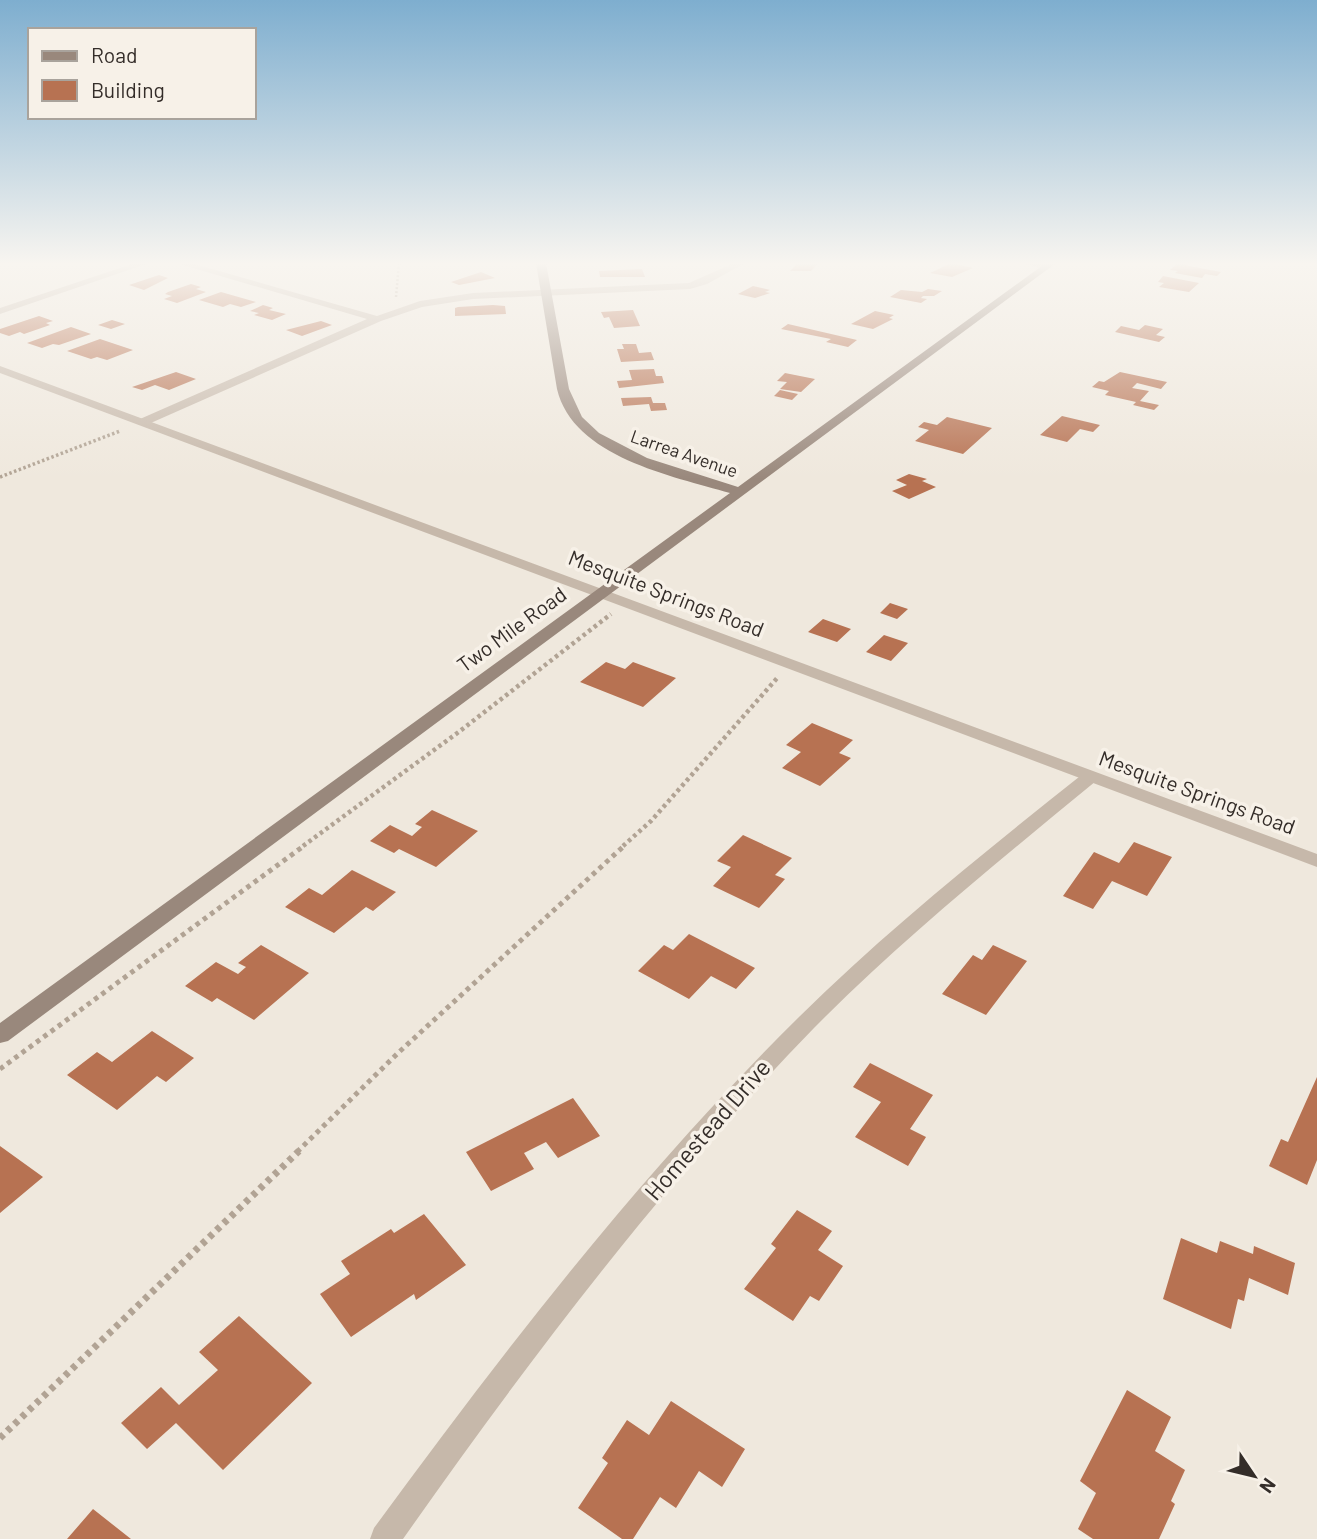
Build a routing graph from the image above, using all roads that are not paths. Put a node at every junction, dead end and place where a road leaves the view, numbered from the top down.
1 (343, 335) edge
2 (554, 335) edge
3 (954, 335) edge
4 (0, 369) edge
5 (144, 422) junction
6 (741, 492) junction
7 (600, 594) junction
8 (1090, 777) junction
9 (1317, 861) edge
10 (0, 1035) edge
11 (385, 1539) edge

1 - 5 street
2 - 6 main road, Larrea Avenue
3 - 6 main road, Two Mile Road
4 - 5 street, Mesquite Springs Road
5 - 7 street, Mesquite Springs Road
6 - 7 main road, Two Mile Road
7 - 8 street, Mesquite Springs Road
7 - 10 main road, Two Mile Road
8 - 9 street, Mesquite Springs Road
8 - 11 street, Homestead Drive

